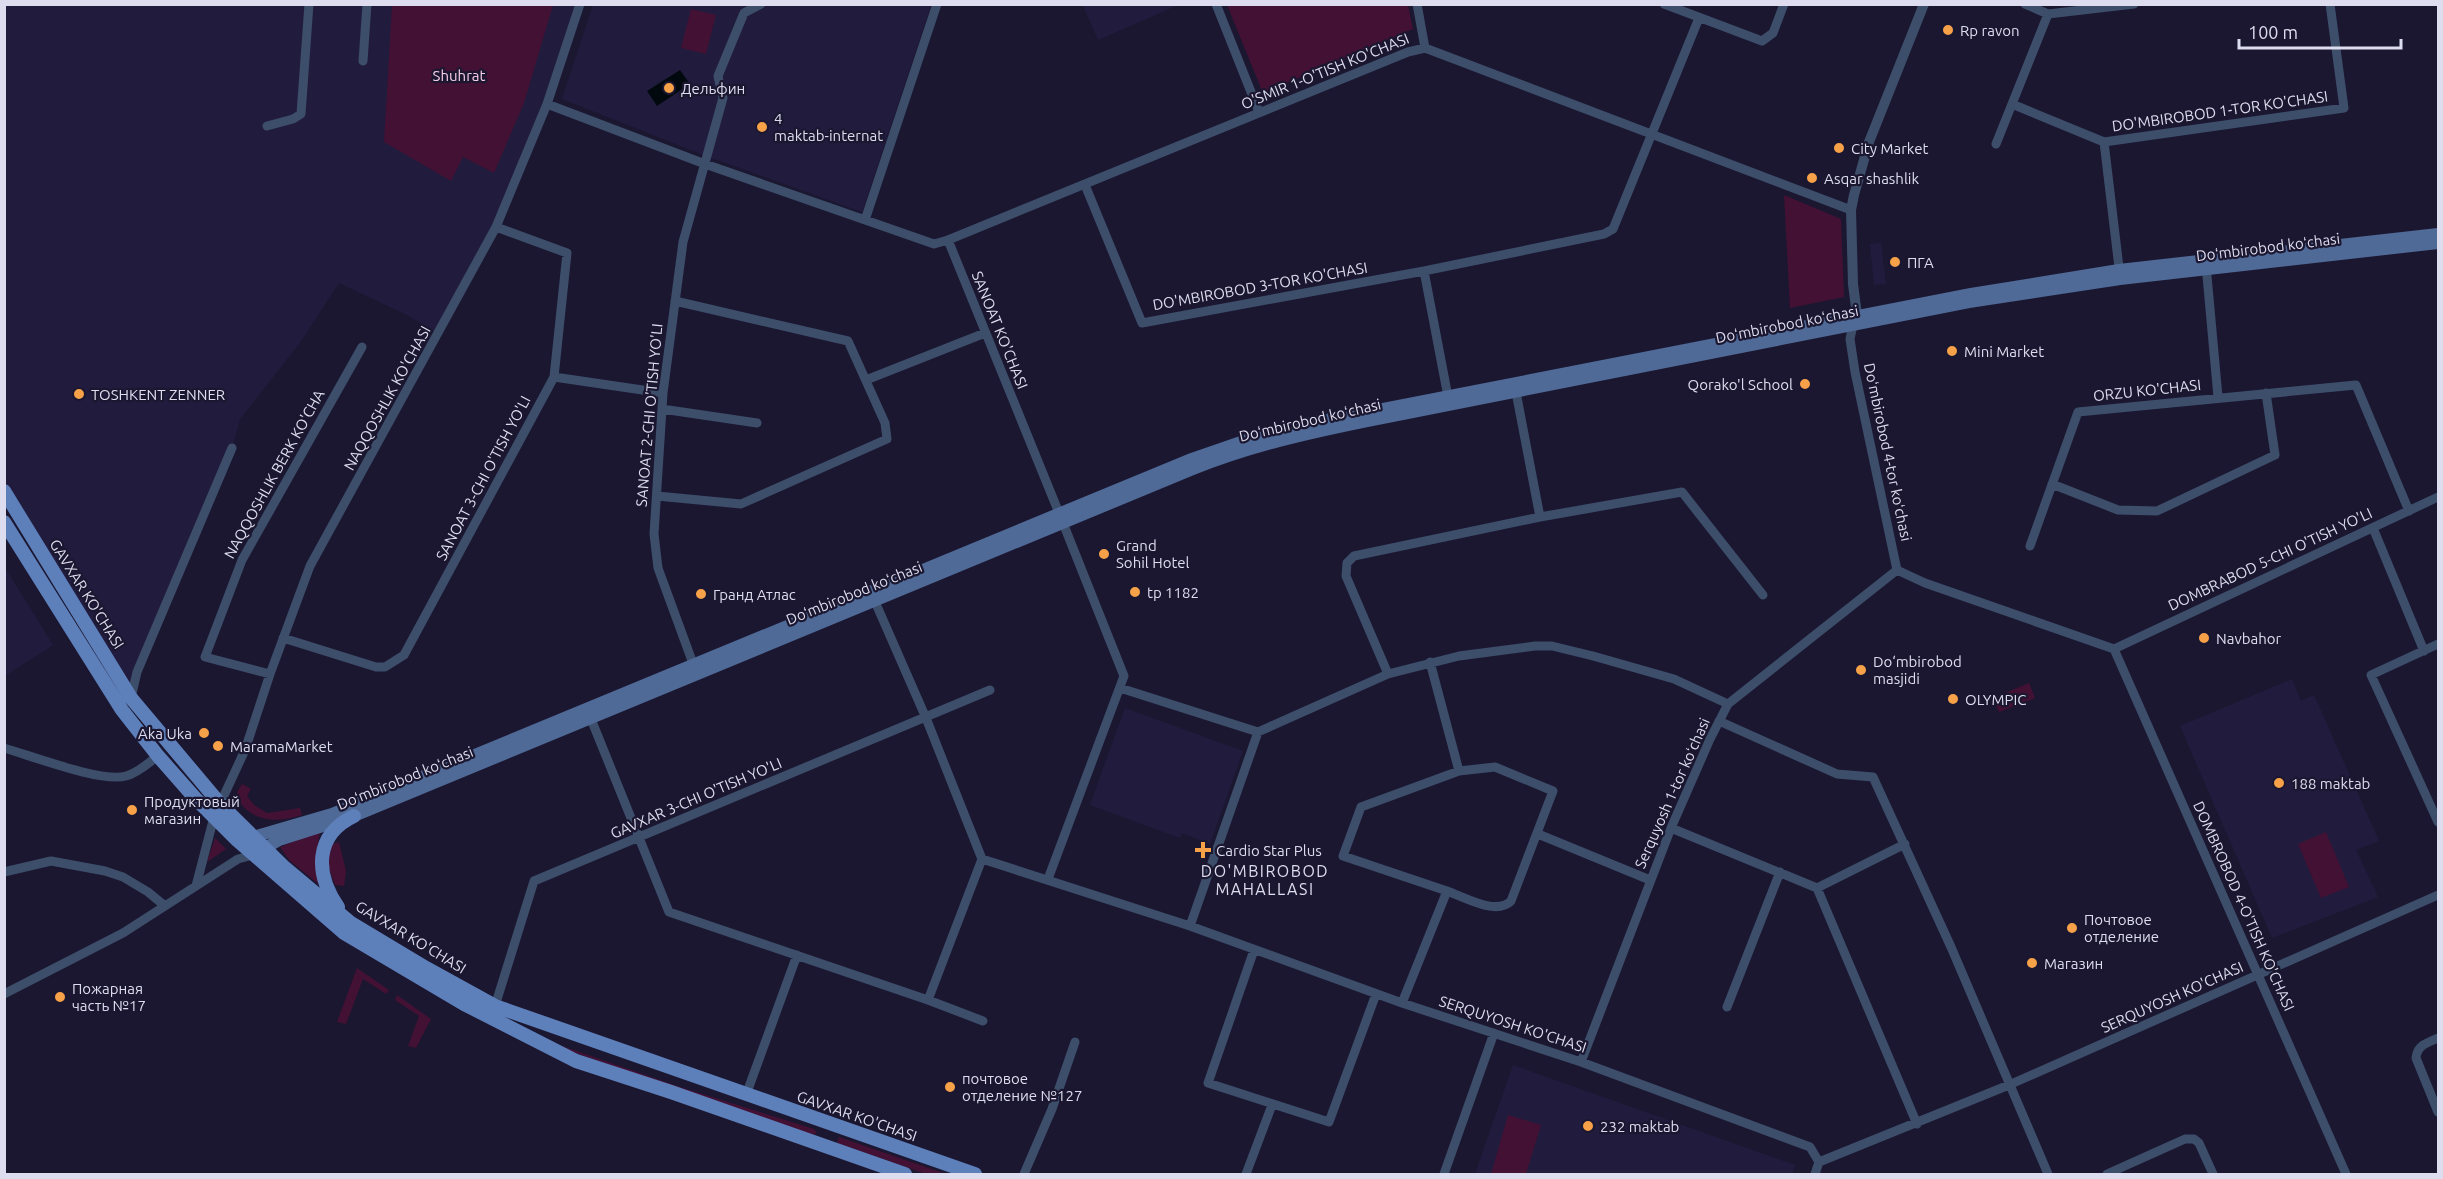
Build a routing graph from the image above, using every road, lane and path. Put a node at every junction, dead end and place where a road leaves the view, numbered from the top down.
1 (309, 4) edge
2 (367, 4) edge
3 (580, 4) edge
4 (761, 4) edge
5 (937, 4) edge
6 (1216, 4) edge
7 (1417, 4) edge
8 (1664, 4) edge
9 (1784, 4) edge
10 (1924, 4) edge
11 (2025, 4) edge
12 (2134, 4) edge
13 (2330, 4) edge
14 (2049, 14) junction
15 (1699, 18) junction
16 (1425, 48) junction
17 (363, 61) dead end
18 (547, 104) junction
19 (2012, 104) junction
20 (1259, 112) junction
21 (267, 126) dead end
22 (1652, 136) junction
23 (2104, 142) junction
24 (1996, 144) dead end
25 (706, 160) junction
26 (1085, 185) junction
27 (1851, 210) junction
28 (865, 219) junction
29 (496, 227) junction
30 (2439, 234) edge
31 (948, 240) junction
32 (2439, 243) edge
33 (2206, 265) junction
34 (1424, 272) junction
35 (2120, 275) junction
36 (675, 301) junction
37 (1853, 324) junction
38 (985, 333) junction
39 (362, 347) dead end
40 (554, 377) junction
41 (866, 380) junction
42 (1515, 389) junction
43 (663, 393) junction
44 (2266, 393) junction
45 (2218, 397) junction
46 (1448, 401) junction
47 (662, 409) junction
48 (757, 423) dead end
49 (232, 448) dead end
50 (2052, 483) junction
51 (4, 491) edge
52 (657, 496) junction
53 (2439, 497) edge
54 (2409, 511) junction
55 (1540, 517) junction
56 (1061, 518) junction
57 (4, 522) edge
58 (2373, 528) junction
59 (2030, 546) dead end
60 (1897, 570) junction
61 (1763, 595) dead end
62 (872, 596) junction
63 (283, 638) junction
64 (2439, 644) edge
65 (2114, 649) junction
66 (2424, 651) junction
67 (1430, 662) junction
68 (695, 669) junction
69 (270, 674) junction
70 (1388, 674) junction
71 (1120, 688) junction
72 (990, 690) dead end
73 (131, 698) junction
74 (1728, 704) junction
75 (588, 713) junction
76 (926, 718) junction
77 (1719, 721) junction
78 (1258, 732) junction
79 (4, 748) edge
80 (158, 756) junction
81 (1459, 771) junction
82 (217, 811) junction
83 (354, 816) junction
84 (2439, 822) edge
85 (1671, 828) junction
86 (1538, 834) junction
87 (638, 838) junction
88 (1905, 843) junction
89 (251, 848) junction
90 (982, 859) junction
91 (4, 872) edge
92 (1780, 872) junction
93 (1048, 879) junction
94 (1650, 880) junction
95 (196, 886) junction
96 (1817, 888) junction
97 (1447, 891) junction
98 (2439, 895) edge
99 (165, 906) junction
100 (351, 923) junction
101 (1190, 926) junction
102 (1254, 950) junction
103 (797, 955) junction
104 (2257, 975) junction
105 (4, 994) edge
106 (1376, 994) junction
107 (928, 1000) junction
108 (1402, 1003) junction
109 (495, 1006) junction
110 (1727, 1007) dead end
111 (983, 1021) dead end
112 (1494, 1033) junction
113 (2439, 1038) edge
114 (1075, 1042) dead end
115 (1581, 1062) junction
116 (2009, 1085) junction
117 (746, 1095) junction
118 (1272, 1105) junction
119 (2439, 1112) edge
120 (833, 1124) junction
121 (1917, 1124) junction
122 (826, 1146) junction
123 (1818, 1162) junction
124 (905, 1174) edge
125 (975, 1174) edge
126 (1024, 1174) edge
127 (1246, 1174) edge
128 (1444, 1174) edge
129 (1815, 1174) edge
130 (2048, 1174) edge
131 (2108, 1174) edge
132 (2213, 1174) edge
133 (2346, 1174) edge

1 - 21 street
2 - 17 street
3 - 18 street, NAQQOSHLIK KO'CHASI
4 - 25 street, SANOAT 2-CHI O'TISH YO'LI
5 - 28 street
6 - 20 street
7 - 16 street
8 - 15 street
9 - 15 street
10 - 27 street, Doʻmbirobod 4-tor koʻchasi
11 - 14 street
12 - 14 street
13 - 23 street, DO'MBIROBOD 1-TOR KO'CHASI
14 - 19 street
15 - 22 street, DO'MBIROBOD 3-TOR KO'CHASI
16 - 20 street, O'SMIR 1-O'TISH KO'CHASI
16 - 22 street, O'SMIR 1-O'TISH KO'CHASI
18 - 25 street
18 - 29 street, NAQQOSHLIK KO'CHASI
19 - 23 street, DO'MBIROBOD 1-TOR KO'CHASI
19 - 24 street
20 - 26 street, O'SMIR 1-O'TISH KO'CHASI
22 - 27 street, O'SMIR 1-O'TISH KO'CHASI
22 - 34 street, DO'MBIROBOD 3-TOR KO'CHASI
23 - 35 street, DO'MBIROBOD 1-TOR KO'CHASI
25 - 28 street
25 - 36 street, SANOAT 2-CHI O'TISH YO'LI
26 - 31 street, O'SMIR 1-O'TISH KO'CHASI
26 - 34 street, DO'MBIROBOD 3-TOR KO'CHASI
27 - 37 street, Doʻmbirobod 4-tor koʻchasi
28 - 31 street
29 - 40 street, SANOAT 3-CHI O'TISH YO'LI
29 - 63 street, NAQQOSHLIK KO'CHASI
30 - 33 main road, Doʻmbirobod koʻchasi
31 - 38 street, SANOAT KO'CHASI
32 - 33 main road, Doʻmbirobod koʻchasi
33 - 35 main road, Doʻmbirobod koʻchasi
33 - 45 street, ORZU KO'CHASI
34 - 46 street
35 - 37 main road, Doʻmbirobod koʻchasi
36 - 41 street
36 - 43 street, SANOAT 2-CHI O'TISH YO'LI
37 - 42 main road, Doʻmbirobod koʻchasi
37 - 60 street, Doʻmbirobod 4-tor koʻchasi
38 - 41 street
38 - 56 street, SANOAT KO'CHASI
39 - 69 street, NAQQOSHLIK BERK KO'CHA
40 - 43 street
40 - 63 street, SANOAT 3-CHI O'TISH YO'LI
41 - 52 street
42 - 46 main road, Doʻmbirobod koʻchasi
42 - 55 street
43 - 47 street, SANOAT 2-CHI O'TISH YO'LI
44 - 45 street, ORZU KO'CHASI
44 - 50 street
44 - 54 street, ORZU KO'CHASI
45 - 50 street, ORZU KO'CHASI
46 - 56 main road, Doʻmbirobod koʻchasi
47 - 48 street
47 - 52 street, SANOAT 2-CHI O'TISH YO'LI
49 - 73 street
50 - 59 street, ORZU KO'CHASI
51 - 73 main road, GAVXAR KO'CHASI
52 - 68 street, SANOAT 2-CHI O'TISH YO'LI
53 - 54 street, DOMBRABOD 5-CHI O'TISH YO'LI
54 - 58 street, DOMBRABOD 5-CHI O'TISH YO'LI
55 - 61 street
55 - 70 street
56 - 62 main road, Doʻmbirobod koʻchasi
56 - 71 street, SANOAT KO'CHASI
57 - 80 main road, GAVXAR KO'CHASI
58 - 65 street, DOMBRABOD 5-CHI O'TISH YO'LI
58 - 66 street
60 - 65 street
60 - 74 street, Serquyosh 1-tor koʻchasi
62 - 68 main road, Doʻmbirobod koʻchasi
62 - 76 street
63 - 69 street, NAQQOSHLIK KO'CHASI
64 - 66 street
65 - 104 street, DOMBROBOD 4-O'TISH KO'CHASI
66 - 84 street
67 - 70 street
67 - 74 street
67 - 81 street
68 - 75 main road, Doʻmbirobod koʻchasi
69 - 82 street, NAQQOSHLIK KO'CHASI
70 - 78 street
71 - 78 street
71 - 93 street
72 - 76 street, GAVXAR 3-CHI O'TISH YO'LI
73 - 82 main road, GAVXAR KO'CHASI
74 - 77 street, Serquyosh 1-tor koʻchasi
75 - 83 main road, Doʻmbirobod koʻchasi
75 - 87 street
75 - 89 main road, Doʻmbirobod koʻchasi
76 - 87 street, GAVXAR 3-CHI O'TISH YO'LI
76 - 90 street
77 - 85 street, Serquyosh 1-tor koʻchasi
77 - 88 street
78 - 101 street
79 - 80 street
80 - 82 main road, GAVXAR KO'CHASI
81 - 86 street
81 - 97 street
82 - 89 main road, GAVXAR KO'CHASI
82 - 95 street, NAQQOSHLIK KO'CHASI
83 - 89 main road, Doʻmbirobod koʻchasi
83 - 100 main road
85 - 92 street
85 - 94 street, Serquyosh 1-tor koʻchasi
86 - 94 street
86 - 97 street
87 - 103 street
87 - 109 street, GAVXAR 3-CHI O'TISH YO'LI
88 - 96 street
88 - 116 street
89 - 95 street
89 - 100 main road, GAVXAR KO'CHASI
89 - 122 main road, GAVXAR KO'CHASI
90 - 93 street, SERQUYOSH KO'CHASI
90 - 107 street
91 - 99 street
92 - 96 street
92 - 110 street
93 - 101 street, SERQUYOSH KO'CHASI
94 - 115 street, Serquyosh 1-tor koʻchasi
95 - 99 street
96 - 121 street
97 - 108 street
98 - 104 street, SERQUYOSH KO'CHASI
99 - 105 street
100 - 109 main road, GAVXAR KO'CHASI
101 - 102 street, SERQUYOSH KO'CHASI
102 - 106 street, SERQUYOSH KO'CHASI
102 - 118 street
103 - 107 street
103 - 117 street
104 - 116 street, SERQUYOSH KO'CHASI
104 - 133 street, DOMBROBOD 4-O'TISH KO'CHASI
106 - 108 street, SERQUYOSH KO'CHASI
106 - 118 street
107 - 111 street
108 - 112 street, SERQUYOSH KO'CHASI
109 - 117 main road, GAVXAR KO'CHASI
112 - 115 street, SERQUYOSH KO'CHASI
112 - 128 street
113 - 119 street
114 - 126 street
115 - 123 street, SERQUYOSH KO'CHASI
116 - 121 street, SERQUYOSH KO'CHASI
116 - 130 street
117 - 120 main road, GAVXAR KO'CHASI
118 - 127 street
120 - 122 main road
120 - 125 main road, GAVXAR KO'CHASI
121 - 123 street, SERQUYOSH KO'CHASI
122 - 124 main road, GAVXAR KO'CHASI
123 - 129 street
131 - 132 street

